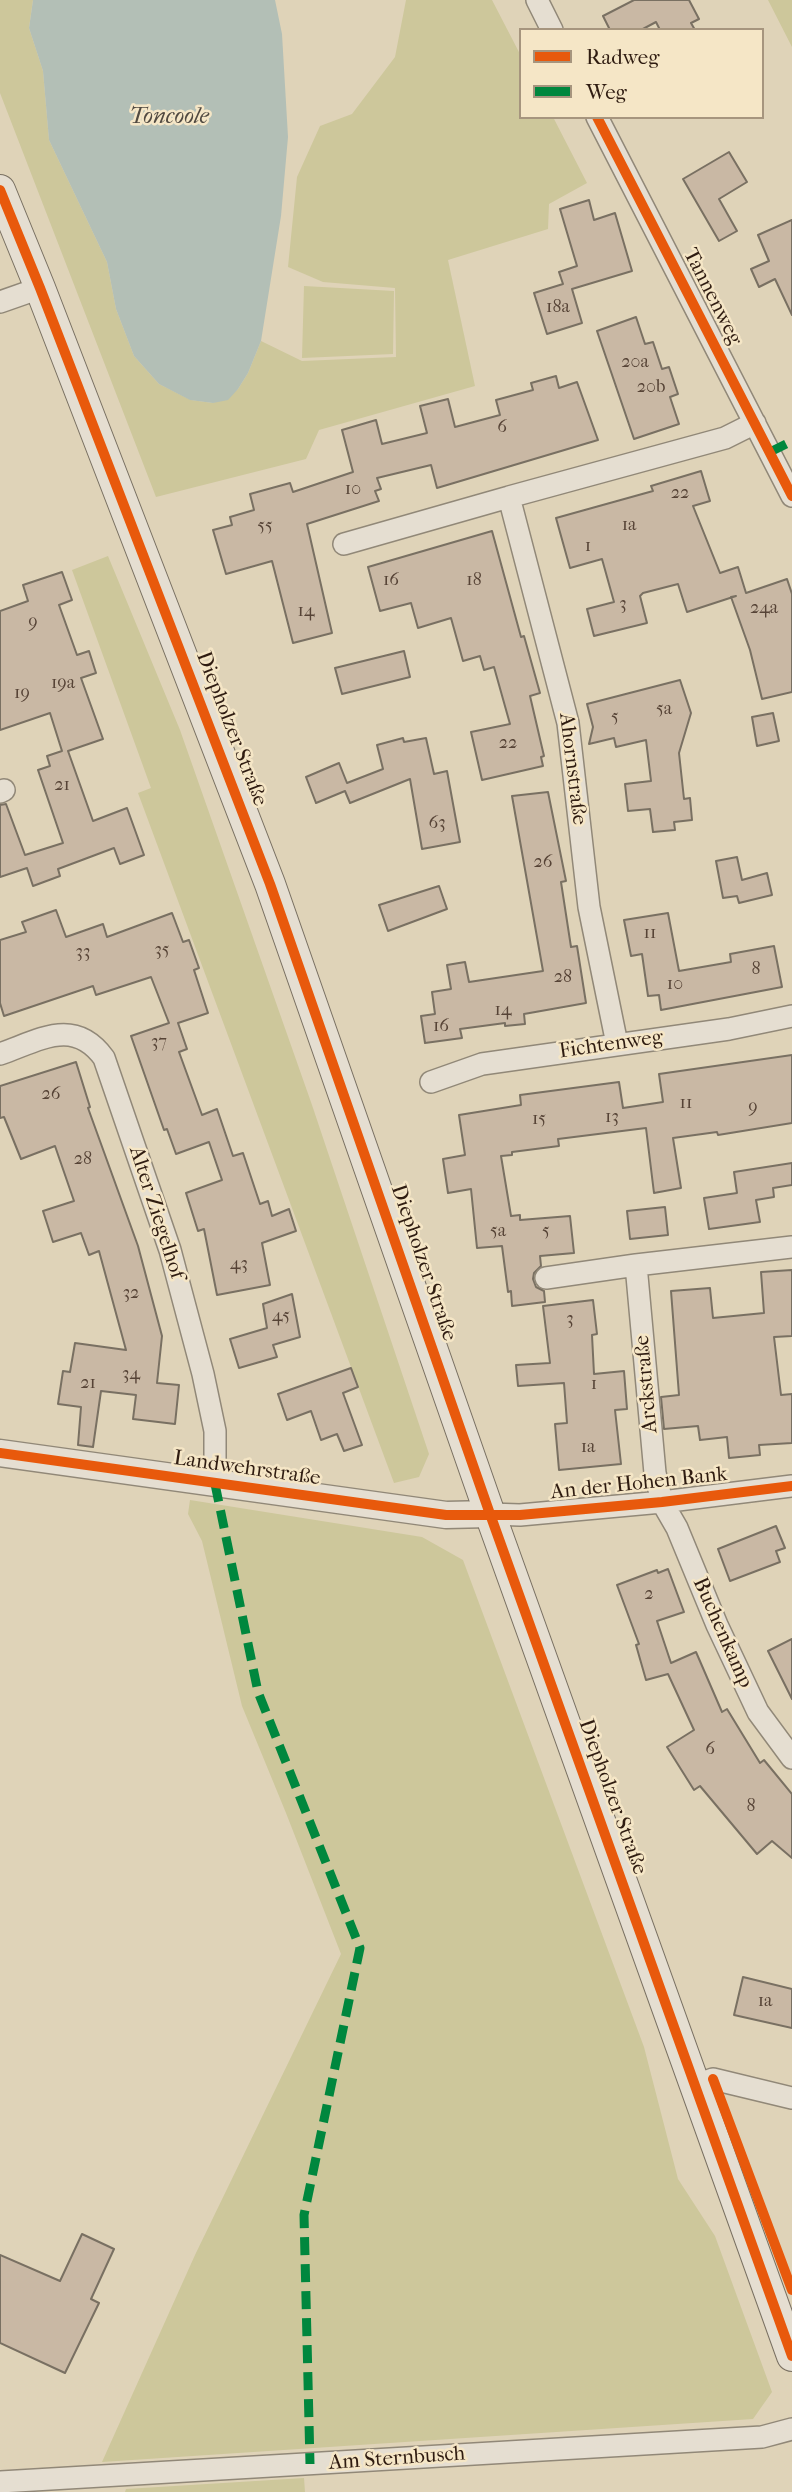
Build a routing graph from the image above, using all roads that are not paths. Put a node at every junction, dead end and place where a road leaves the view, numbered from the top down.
1 (537, 0) edge
2 (551, 28) edge
3 (598, 119) edge
4 (0, 190) edge
5 (40, 288) junction
6 (0, 302) edge
7 (755, 424) junction
8 (792, 496) edge
9 (509, 497) junction
10 (344, 544) dead end
11 (792, 1016) edge
12 (617, 1044) junction
13 (0, 1054) edge
14 (431, 1082) dead end
15 (792, 1247) edge
16 (635, 1265) junction
17 (545, 1278) dead end
18 (0, 1453) edge
19 (215, 1484) junction
20 (792, 1486) edge
21 (662, 1502) junction
22 (490, 1514) junction
23 (792, 1758) edge
24 (696, 2085) junction
25 (792, 2098) edge
26 (792, 2356) edge
27 (792, 2428) edge
28 (0, 2482) edge

1 - 2 street
3 - 7 street, Tannenweg
4 - 5 main road, Diepholzer Straße
5 - 6 street
5 - 22 main road, Diepholzer Straße
7 - 8 street, Tannenweg
7 - 9 street
9 - 10 street
9 - 12 street, Ahornstraße
11 - 12 street, Fichtenweg
12 - 14 street, Fichtenweg
13 - 19 street, Alter Ziegelhof
15 - 16 street
16 - 17 street
16 - 21 street, Arckstraße
18 - 19 street, Landwehrstraße
19 - 22 street, Landwehrstraße
20 - 21 street, An der Hohen Bank
21 - 22 street, An der Hohen Bank
21 - 23 street, Buchenkamp
22 - 24 main road, Diepholzer Straße
24 - 25 street
24 - 26 main road, Diepholzer Straße
27 - 28 street, Am Sternbusch

